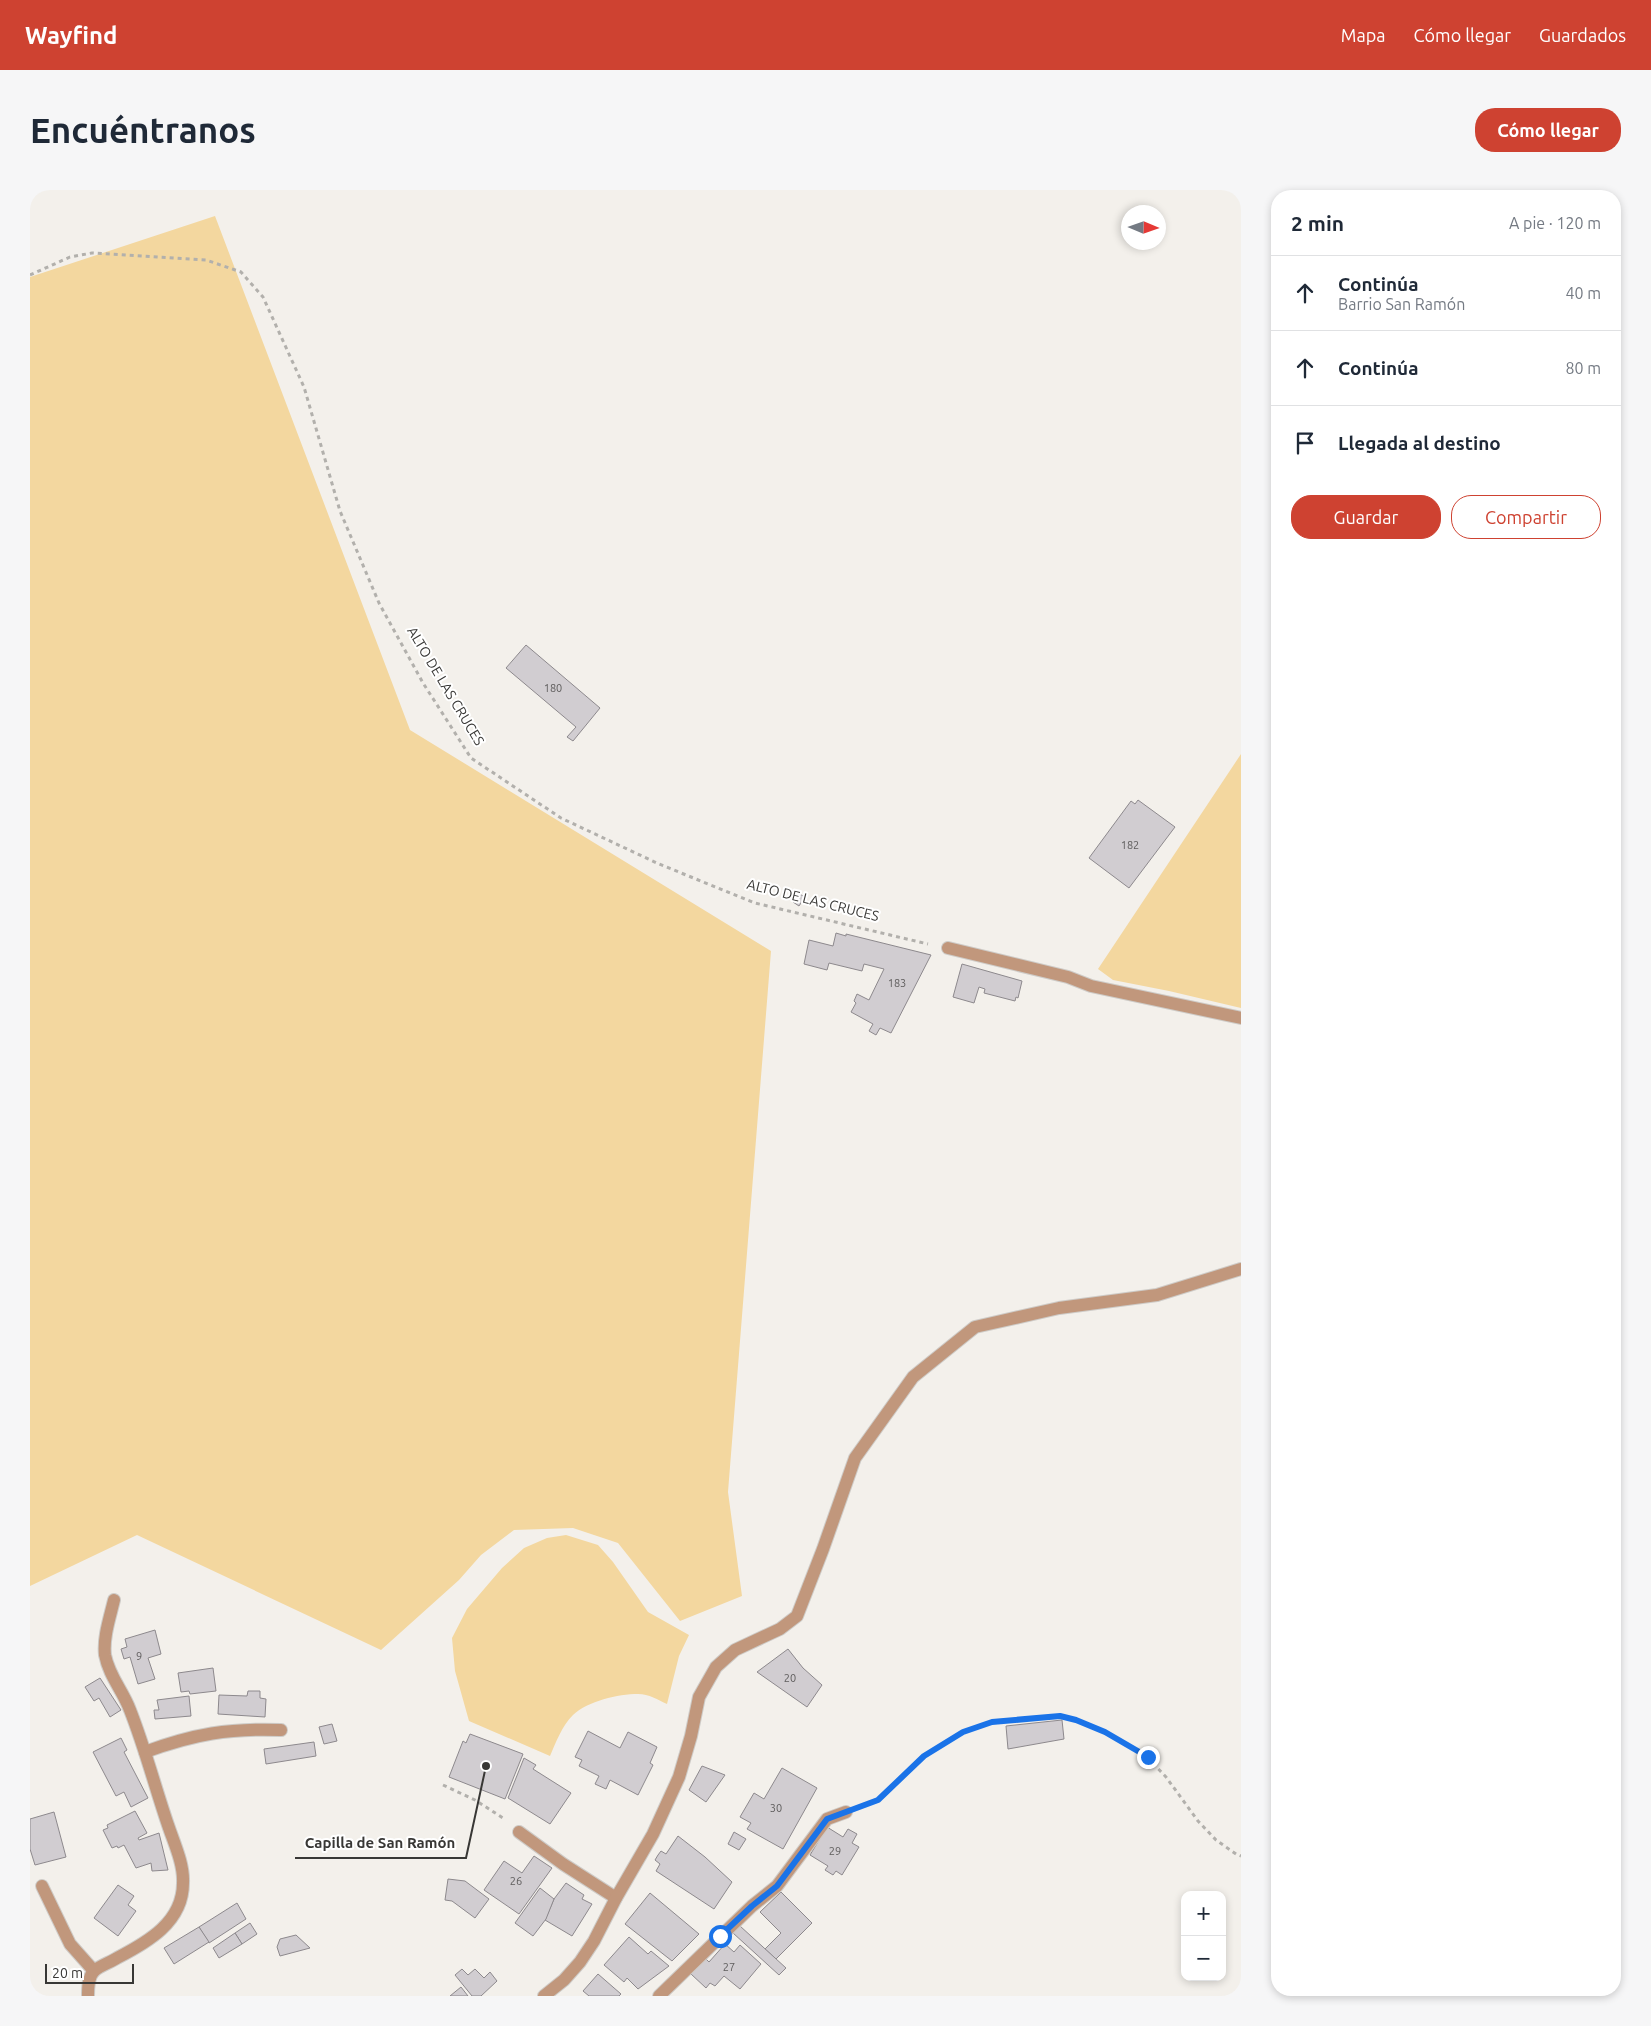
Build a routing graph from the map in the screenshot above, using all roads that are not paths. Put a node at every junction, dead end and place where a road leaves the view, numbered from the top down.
1 (948, 948) road end
2 (1241, 1018) edge
3 (1241, 1269) edge
4 (114, 1600) dead end
5 (281, 1730) dead end
6 (145, 1752) junction
7 (846, 1812) road end
8 (519, 1832) road end
9 (42, 1886) dead end
10 (616, 1898) junction
11 (94, 1971) junction
12 (88, 1996) edge
13 (544, 1996) edge
14 (659, 1996) edge

1 - 2 street
3 - 10 street
4 - 6 street
5 - 6 street
6 - 11 street
7 - 14 street
8 - 10 street
9 - 11 street
10 - 13 street
11 - 12 street

